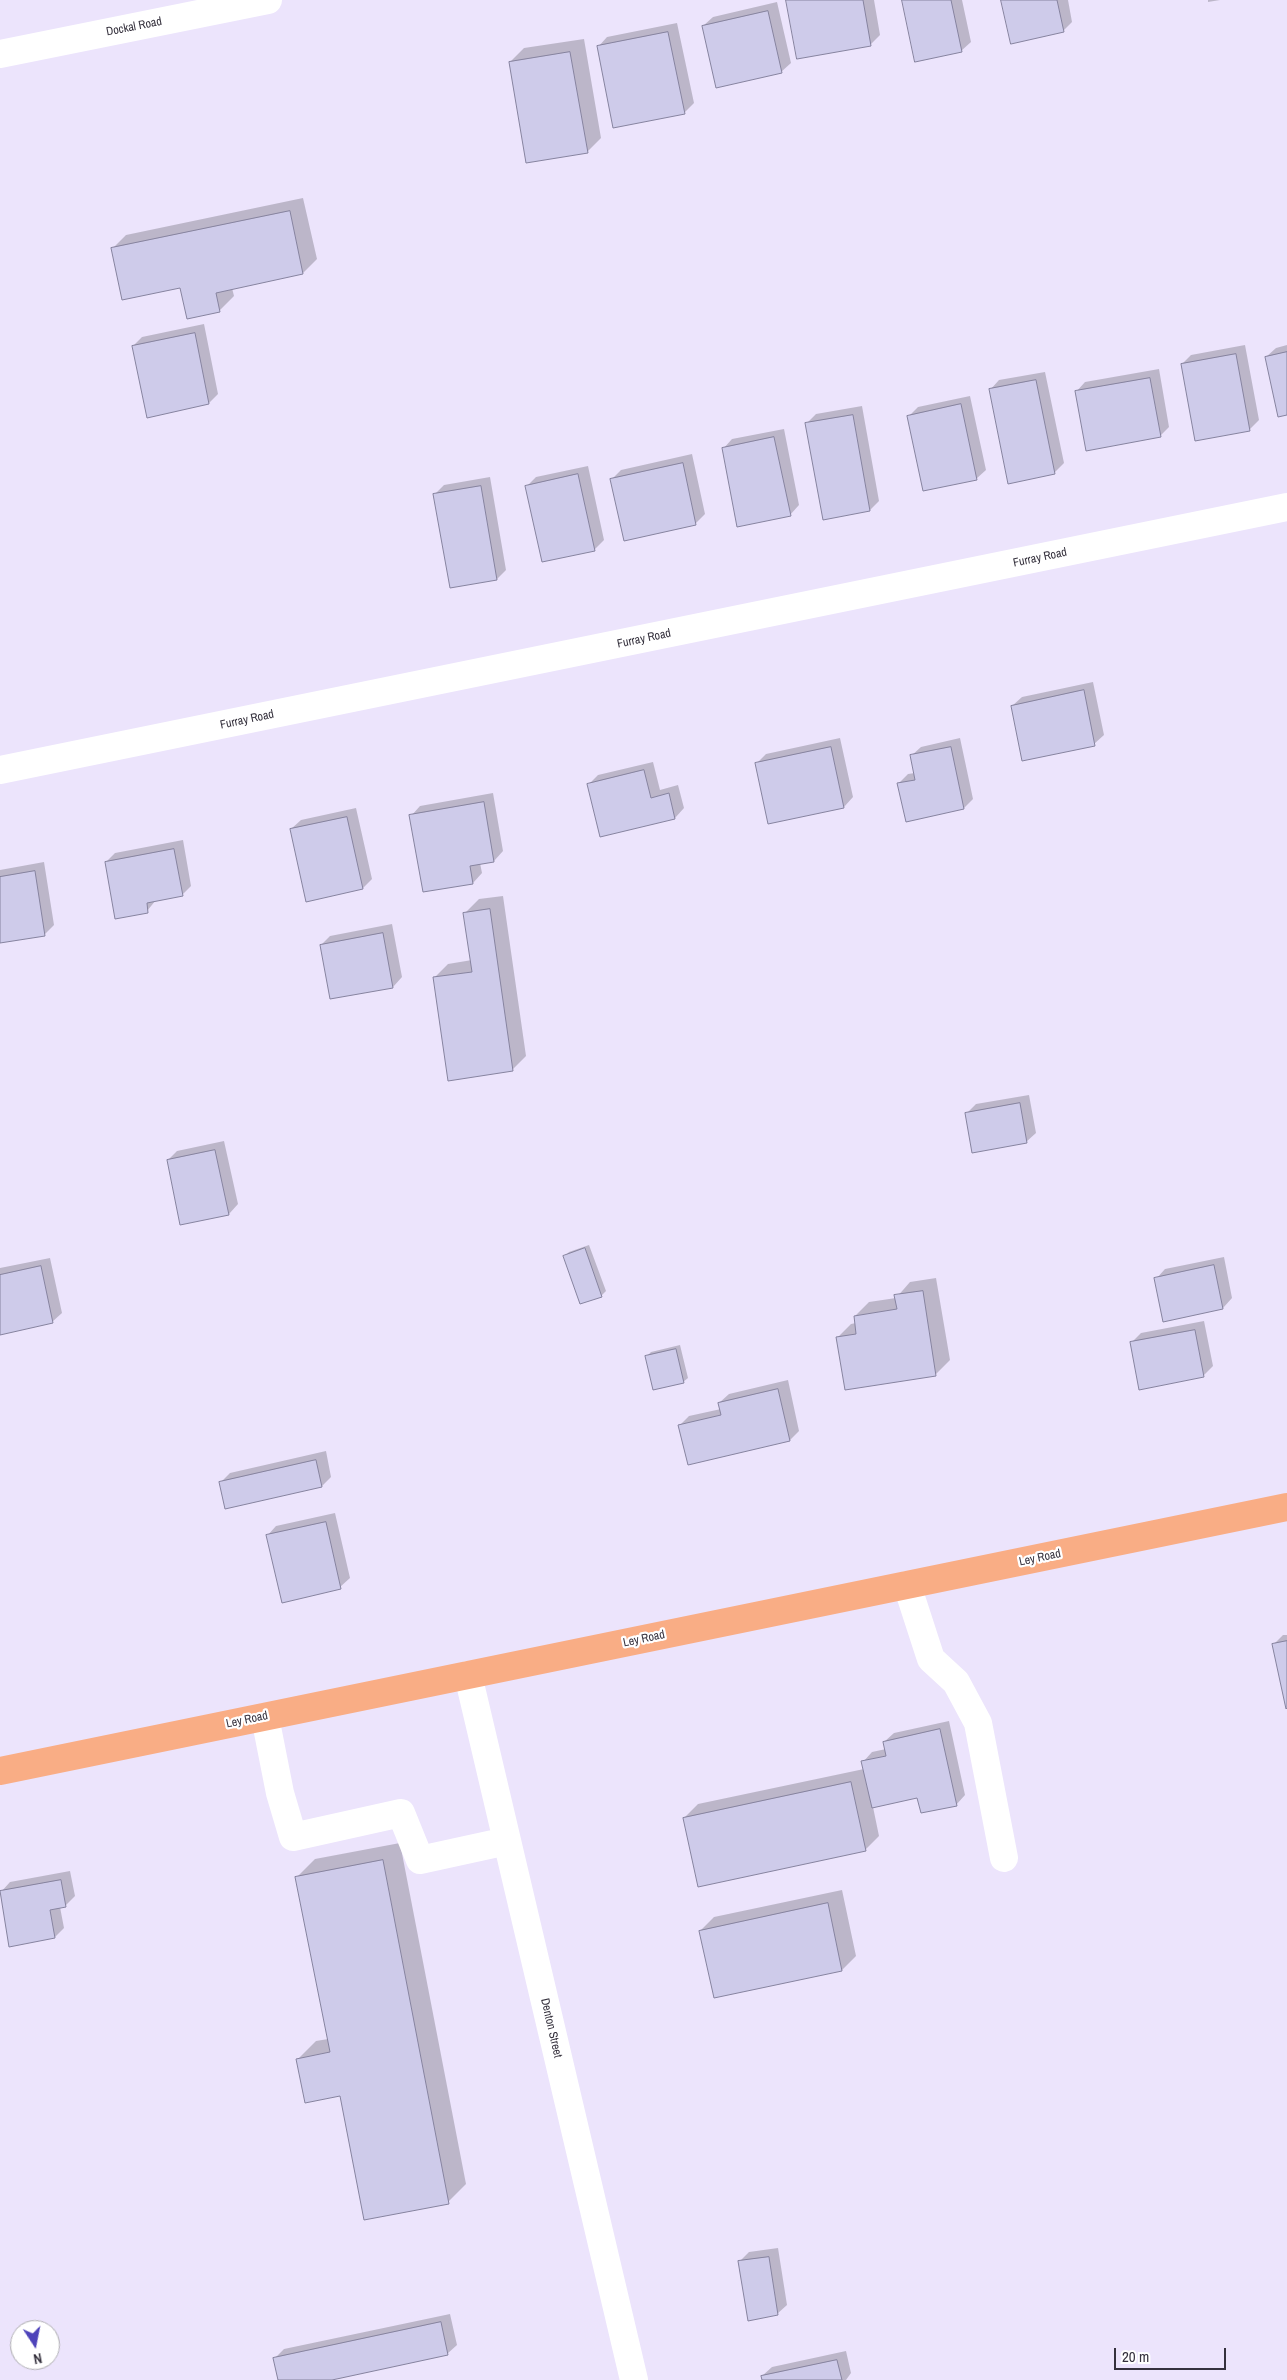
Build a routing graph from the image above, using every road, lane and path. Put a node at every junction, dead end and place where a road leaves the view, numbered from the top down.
1 (268, 0) edge
2 (0, 54) edge
3 (1287, 507) edge
4 (0, 770) edge
5 (1287, 1507) edge
6 (907, 1585) junction
7 (468, 1675) junction
8 (265, 1717) junction
9 (0, 1771) edge
10 (507, 1841) junction
11 (1004, 1858) dead end
12 (634, 2380) edge

1 - 2 street, Dockal Road
3 - 4 street, Furray Road
5 - 6 main road, Ley Road
6 - 7 main road, Ley Road
6 - 11 street
7 - 8 main road, Ley Road
7 - 10 street, Denton Street
8 - 9 main road, Ley Road
8 - 10 street
10 - 12 street, Denton Street

